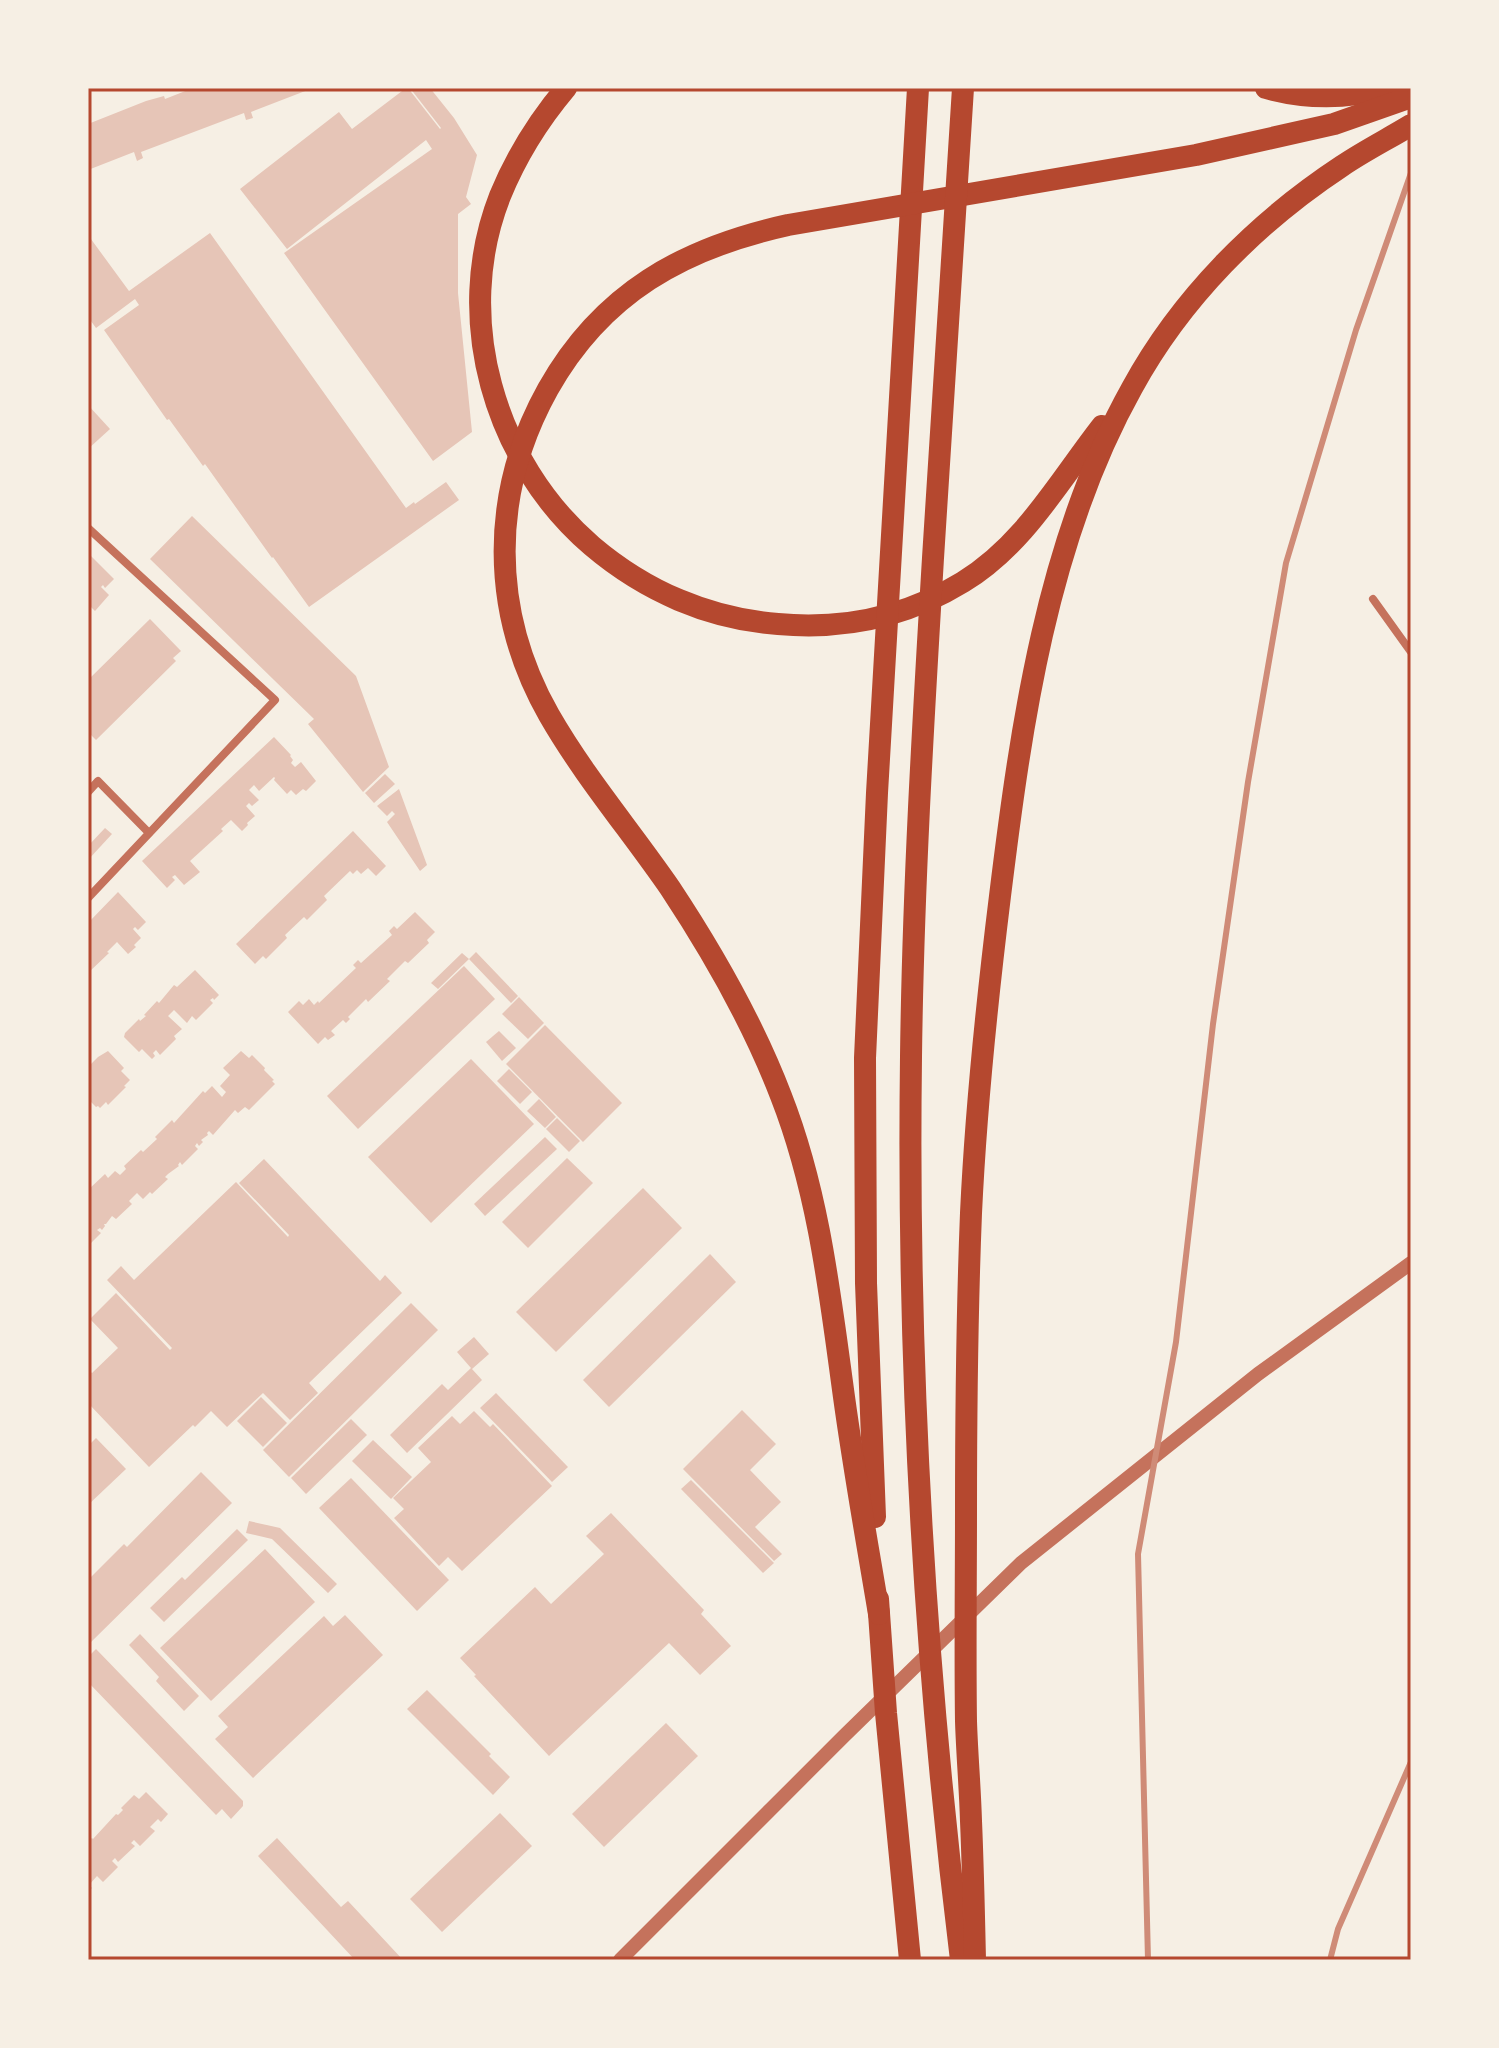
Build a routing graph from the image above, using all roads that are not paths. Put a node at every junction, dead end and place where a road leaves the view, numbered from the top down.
1 (566, 88) edge
2 (918, 88) edge
3 (963, 88) edge
4 (1266, 88) edge
5 (1387, 88) edge
6 (1411, 97) edge
7 (1411, 125) edge
8 (1132, 387) junction
9 (88, 528) edge
10 (1373, 599) dead end
11 (1411, 652) edge
12 (88, 792) edge
13 (149, 833) junction
14 (88, 898) edge
15 (1411, 1263) edge
16 (879, 1614) junction
17 (620, 1960) edge
18 (910, 1960) edge
19 (961, 1960) edge
20 (975, 1960) edge

1 - 8 highway
2 - 16 highway
3 - 19 highway
4 - 5 highway
6 - 16 highway
7 - 8 highway
8 - 20 highway
9 - 13 street
10 - 11 street
12 - 13 street
13 - 14 street
15 - 17 street
16 - 18 highway

